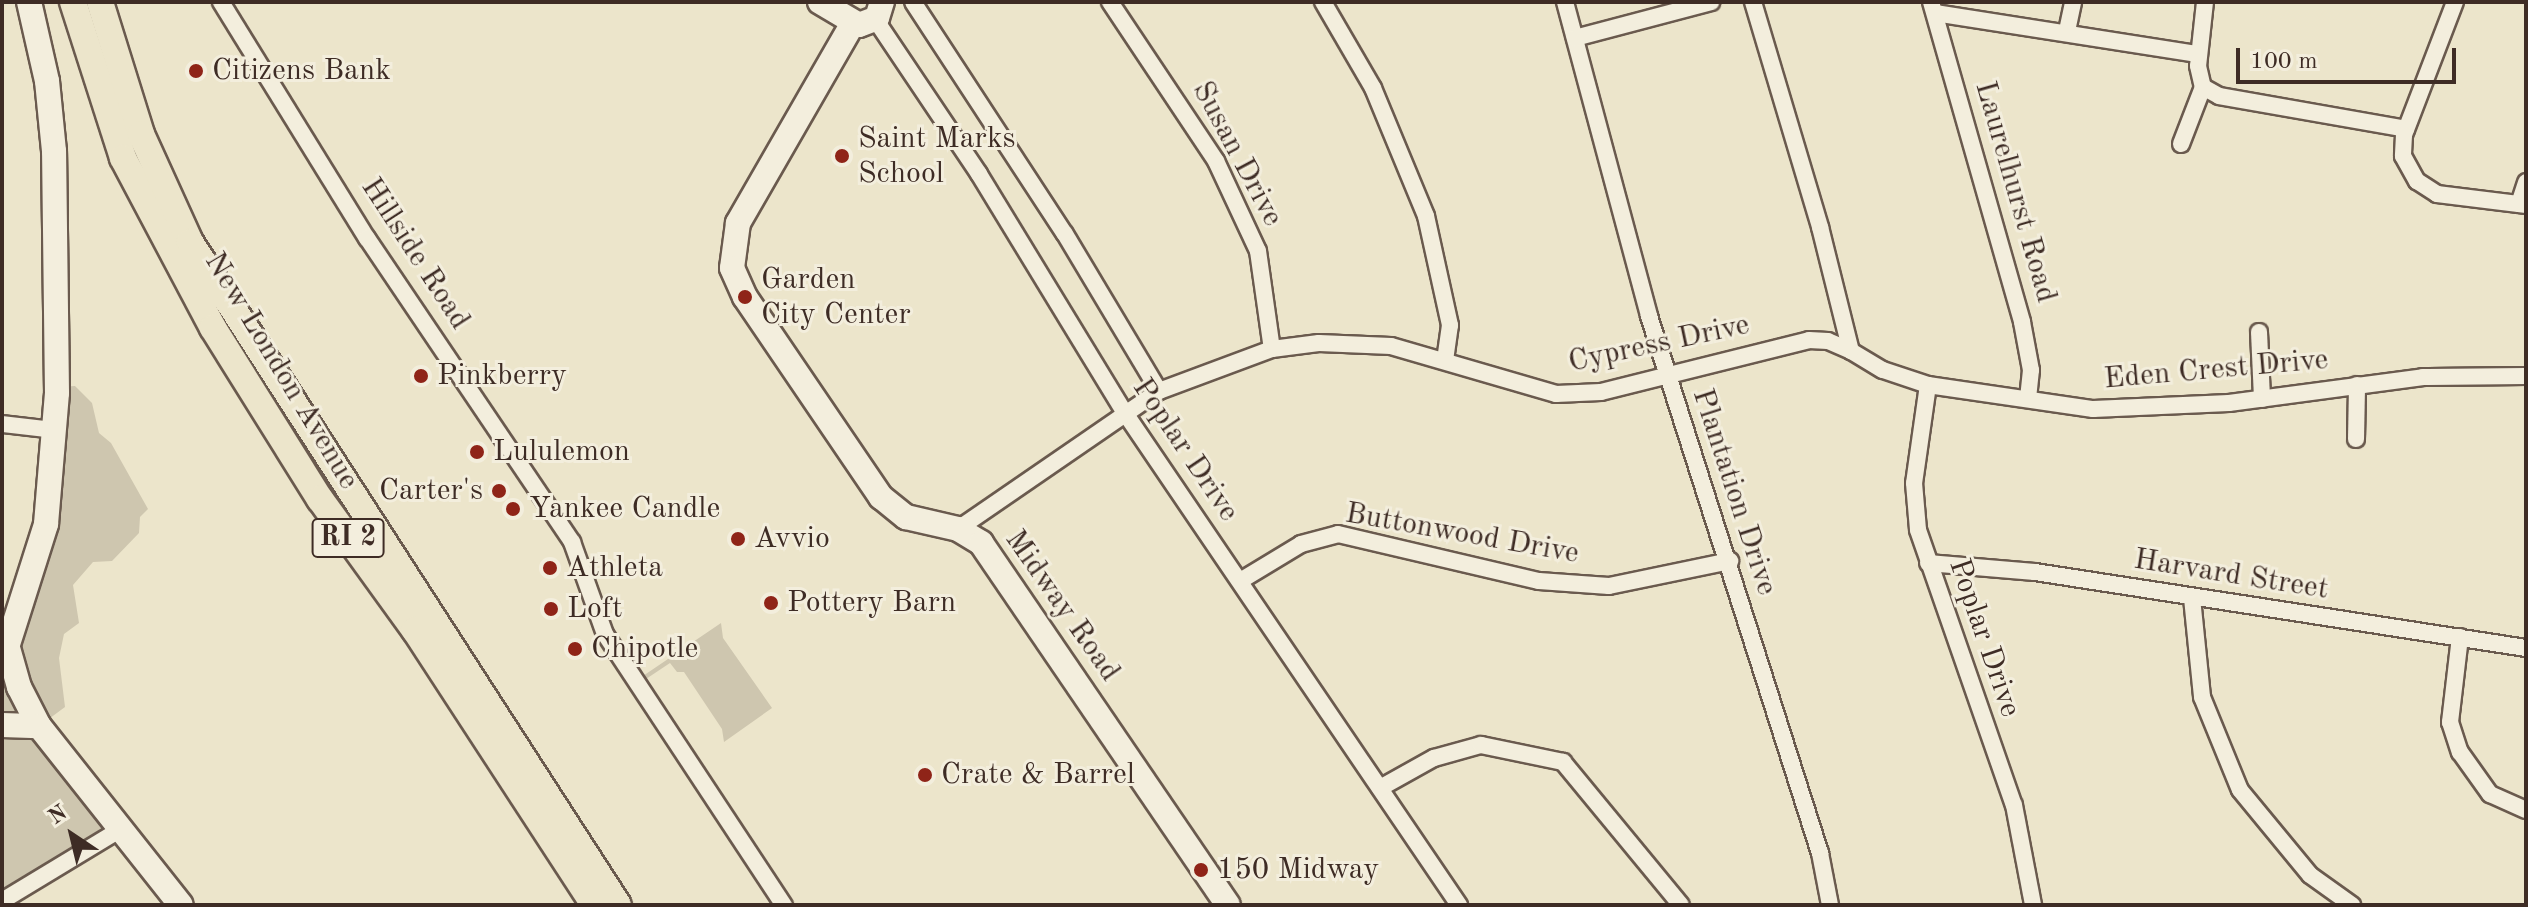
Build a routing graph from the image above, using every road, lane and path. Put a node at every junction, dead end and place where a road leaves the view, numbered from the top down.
1 (73, 2) edge
2 (100, 2) edge
3 (221, 2) edge
4 (820, 2) edge
5 (913, 2) edge
6 (1110, 2) edge
7 (1323, 2) edge
8 (1565, 2) edge
9 (1711, 2) edge
10 (1753, 2) edge
11 (2073, 2) edge
12 (2205, 2) edge
13 (2455, 2) edge
14 (30, 5) edge
15 (1933, 8) edge
16 (859, 12) edge
17 (2067, 31) junction
18 (1575, 38) junction
19 (2198, 54) junction
20 (2203, 87) junction
21 (2406, 129) junction
22 (2181, 144) dead end
23 (2526, 182) edge
24 (2522, 205) edge
25 (2259, 332) dead end
26 (1272, 349) junction
27 (1851, 351) junction
28 (1445, 360) junction
29 (1667, 376) junction
30 (2526, 376) edge
31 (1928, 385) junction
32 (2357, 385) junction
33 (1159, 391) junction
34 (2028, 398) junction
35 (2262, 399) junction
36 (1125, 413) junction
37 (2, 424) edge
38 (54, 430) junction
39 (2356, 439) dead end
40 (958, 529) junction
41 (1730, 561) junction
42 (1928, 563) junction
43 (1240, 581) junction
44 (2192, 598) junction
45 (2460, 637) junction
46 (2526, 648) edge
47 (5, 655) edge
48 (2, 725) edge
49 (39, 726) junction
50 (1380, 788) junction
51 (2526, 810) edge
52 (121, 829) junction
53 (570, 866) junction
54 (2, 901) edge
55 (611, 903) edge
56 (181, 905) edge
57 (584, 905) edge
58 (784, 905) edge
59 (1228, 905) edge
60 (1459, 905) edge
61 (1681, 905) edge
62 (1830, 905) edge
63 (2033, 905) edge
64 (2352, 905) edge

1 - 53 main road, New London Avenue / RI 2
2 - 55 main road, New London Avenue / RI 2
3 - 58 street, Hillside Road
4 - 16 street
5 - 33 street, Poplar Drive
6 - 26 street, Susan Drive
7 - 28 street
8 - 18 street, Plantation Drive
9 - 18 street
10 - 27 street
11 - 17 street
12 - 19 street
13 - 21 street
14 - 38 street
15 - 17 street
15 - 34 street, Laurelhurst Road
16 - 36 street, Poplar Drive
16 - 40 street, Midway Road
17 - 19 street
18 - 29 street, Plantation Drive
19 - 20 street
20 - 21 street
20 - 22 street
21 - 24 street
23 - 24 street
25 - 35 street
26 - 28 street, Cypress Drive
26 - 33 street, Cypress Drive
27 - 29 street, Cypress Drive
27 - 31 street, Eden Crest Drive
28 - 29 street, Cypress Drive
29 - 41 street, Plantation Drive
30 - 32 street, Eden Crest Drive
31 - 34 street, Eden Crest Drive
31 - 42 street, Poplar Drive
32 - 35 street, Eden Crest Drive
32 - 39 street
33 - 36 street, Cypress Drive
34 - 35 street, Eden Crest Drive
36 - 40 street, Cypress Drive
36 - 43 street, Poplar Drive
37 - 38 street
38 - 47 street
40 - 59 street, Midway Road
41 - 43 street, Buttonwood Drive
41 - 62 street, Plantation Drive
42 - 44 street, Harvard Street
42 - 63 street, Poplar Drive
43 - 50 street, Poplar Drive
44 - 45 street, Harvard Street
44 - 64 street
45 - 46 street, Harvard Street
45 - 51 street
47 - 49 street
48 - 49 street
49 - 52 street
50 - 60 street, Poplar Drive
50 - 61 street
52 - 54 street
52 - 56 street
53 - 55 main road, New London Avenue / RI 2
53 - 57 main road

